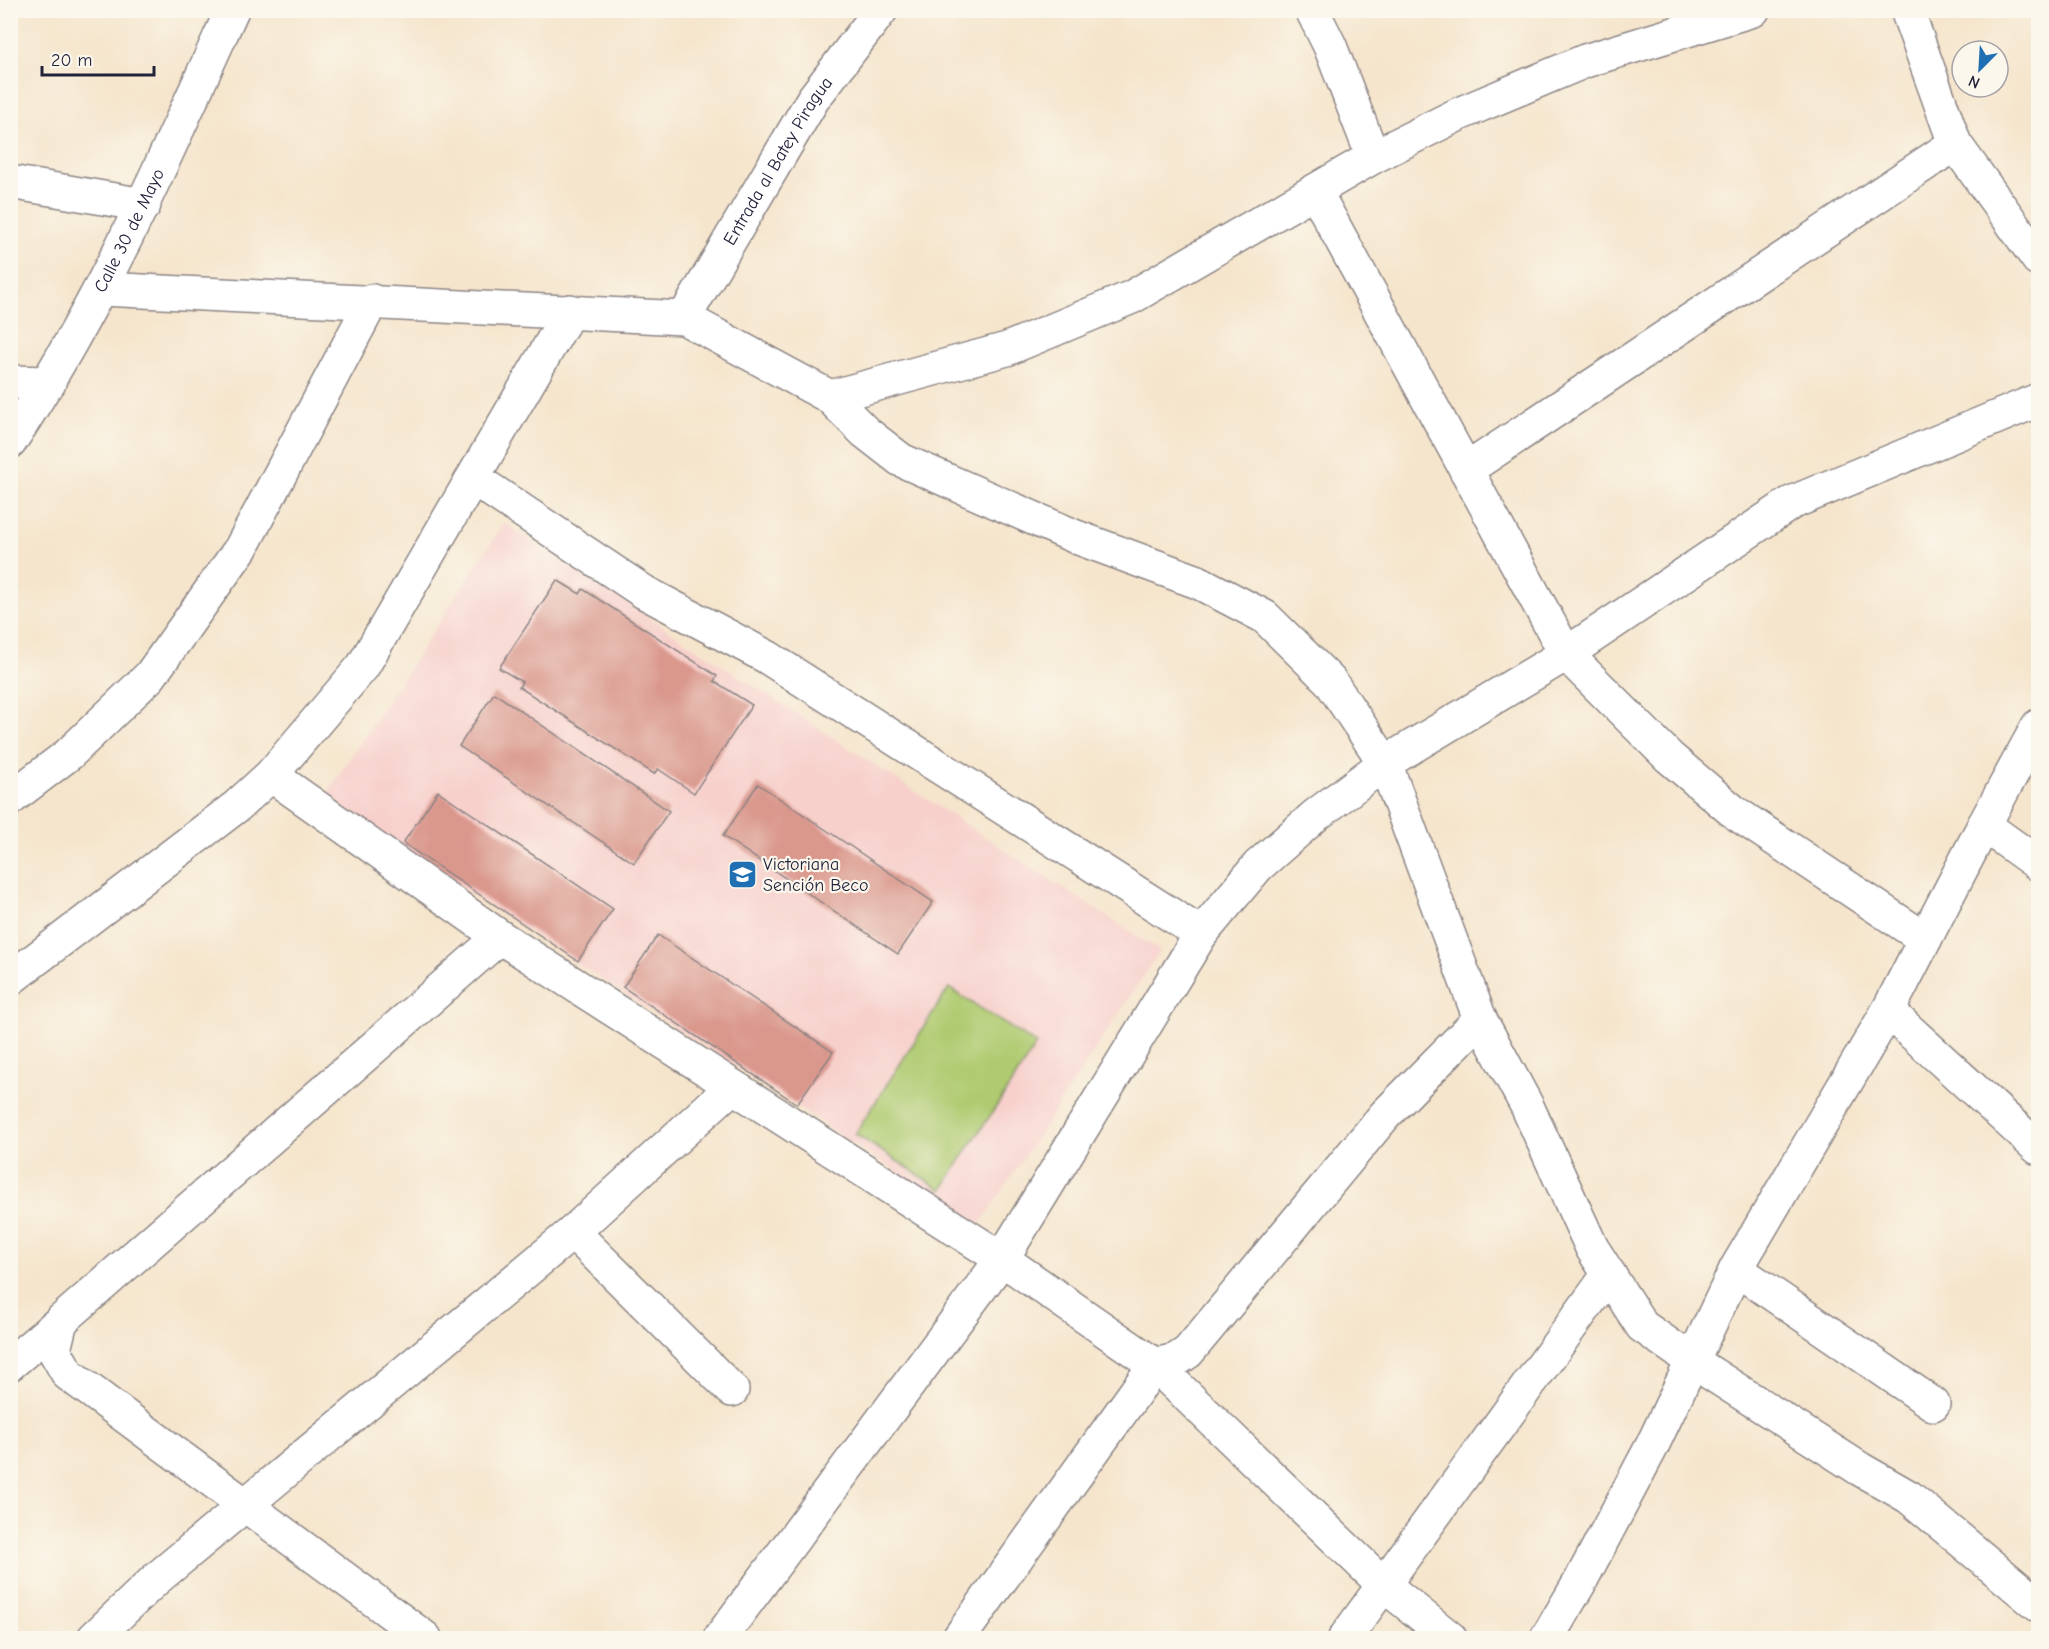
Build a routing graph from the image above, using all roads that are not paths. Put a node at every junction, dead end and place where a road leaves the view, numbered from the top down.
1 (231, 10) edge
2 (881, 10) edge
3 (1312, 10) edge
4 (1753, 10) edge
5 (1907, 10) edge
6 (1956, 144) junction
7 (1373, 157) junction
8 (10, 183) edge
9 (1315, 191) junction
10 (144, 205) junction
11 (2038, 259) edge
12 (102, 289) junction
13 (372, 301) junction
14 (570, 311) junction
15 (684, 318) junction
16 (10, 382) edge
17 (49, 383) junction
18 (830, 397) junction
19 (2038, 400) edge
20 (10, 442) edge
21 (1467, 470) junction
22 (473, 478) junction
23 (1566, 654) junction
24 (2038, 726) edge
25 (1385, 763) junction
26 (271, 775) junction
27 (10, 799) edge
28 (1984, 825) junction
29 (2038, 864) edge
30 (1201, 934) junction
31 (500, 937) junction
32 (1925, 939) junction
33 (10, 979) edge
34 (1888, 1011) junction
35 (1480, 1019) junction
36 (732, 1087) junction
37 (2038, 1148) edge
38 (573, 1232) junction
39 (1002, 1258) junction
40 (1736, 1269) junction
41 (1609, 1274) junction
42 (61, 1321) junction
43 (1692, 1361) junction
44 (10, 1364) edge
45 (1155, 1365) junction
46 (732, 1390) dead end
47 (1933, 1404) dead end
48 (244, 1505) junction
49 (1385, 1586) junction
50 (2038, 1605) edge
51 (94, 1638) edge
52 (425, 1638) edge
53 (720, 1638) edge
54 (959, 1638) edge
55 (1346, 1638) edge
56 (1450, 1638) edge
57 (1547, 1638) edge

1 - 10 street, Calle 30 de Mayo
2 - 15 street, Entrada al Batey Piragua
3 - 7 street
4 - 7 street
5 - 6 street
6 - 11 street
6 - 21 street
7 - 9 street
8 - 10 street
9 - 18 street
9 - 21 street
10 - 12 street, Calle 30 de Mayo
12 - 13 street
12 - 17 street, Calle 30 de Mayo
13 - 14 street
13 - 27 street
14 - 15 street
14 - 22 street
15 - 18 street
16 - 17 street
17 - 20 street, Calle 30 de Mayo
18 - 25 street
19 - 23 street
21 - 23 street
22 - 26 street
22 - 30 street
23 - 25 street
23 - 32 street
24 - 28 street
25 - 30 street
25 - 35 street
26 - 31 street
26 - 33 street
28 - 29 street
28 - 32 street
30 - 39 street
31 - 36 street
31 - 42 street
32 - 34 street
34 - 37 street
34 - 40 street
35 - 41 street
35 - 45 street
36 - 38 street
36 - 39 street
38 - 46 street
38 - 48 street
39 - 45 street
39 - 53 street
40 - 43 street
40 - 47 street
41 - 43 street
41 - 49 street
42 - 44 street
42 - 48 street
43 - 50 street
43 - 57 street
45 - 49 street
45 - 54 street
48 - 51 street
48 - 52 street
49 - 55 street
49 - 56 street

